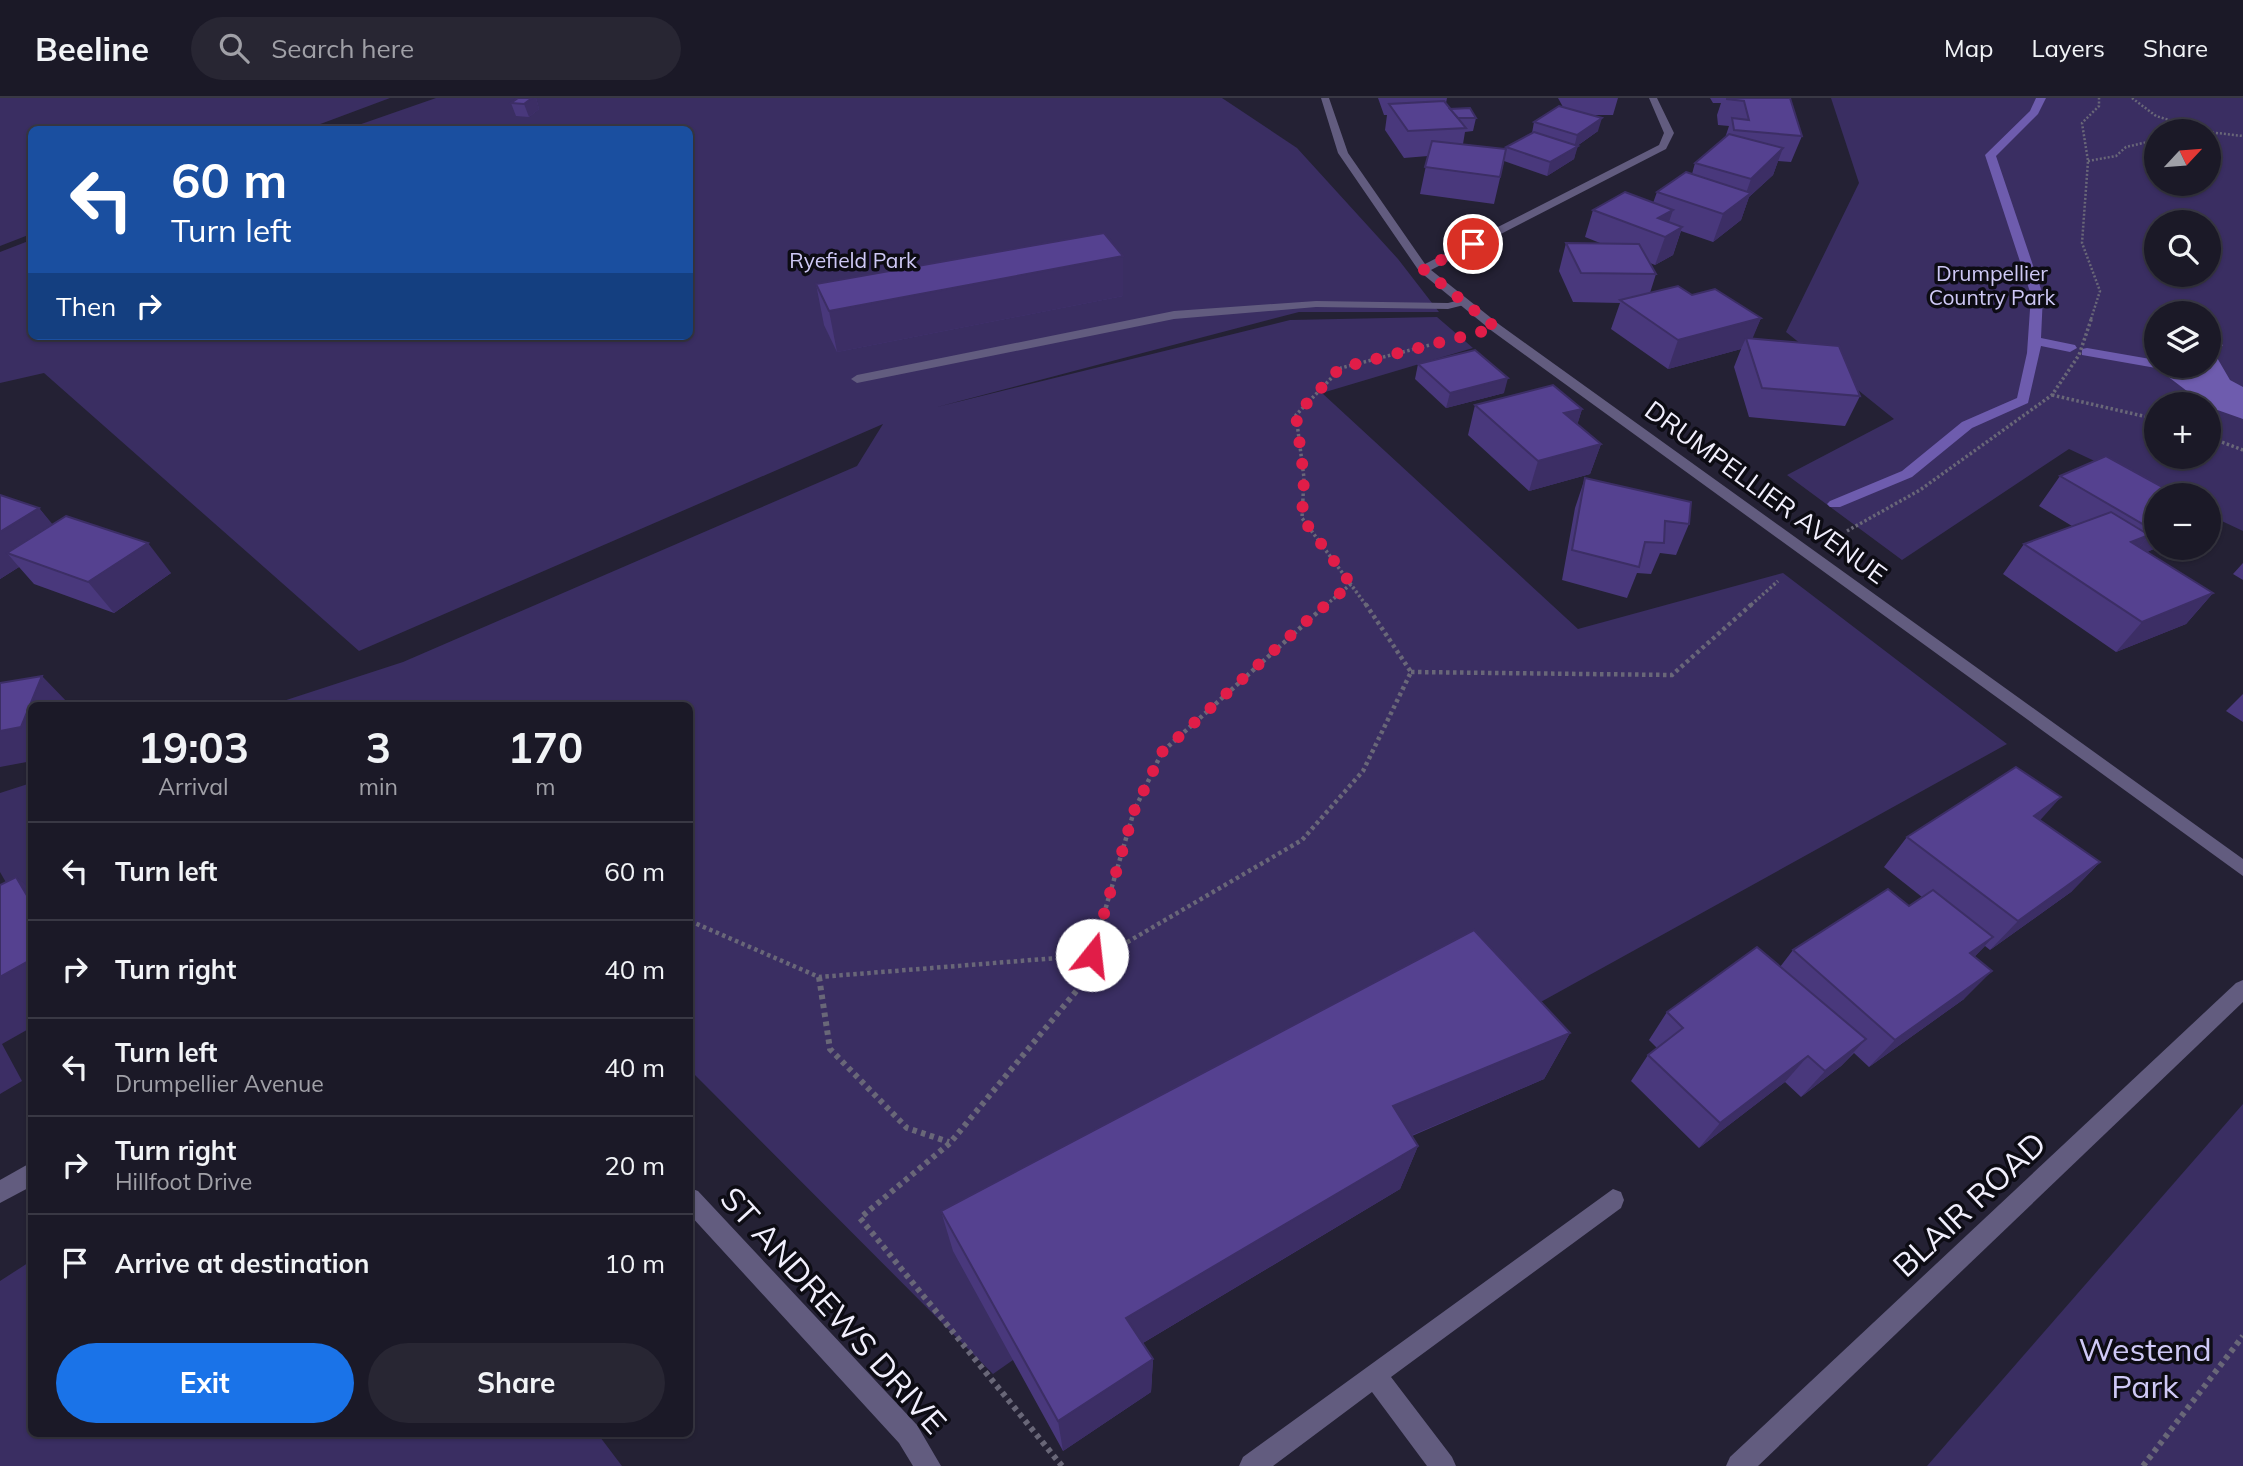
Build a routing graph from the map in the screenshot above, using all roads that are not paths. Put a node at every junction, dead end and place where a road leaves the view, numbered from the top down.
1 (1325, 98) edge
2 (1653, 98) edge
3 (1423, 269) junction
4 (1464, 302) junction
5 (857, 379) dead end
6 (2243, 869) edge
7 (2243, 989) edge
8 (28, 1175) edge
9 (0, 1192) edge
10 (1613, 1200) dead end
11 (693, 1202) edge
12 (1374, 1375) junction
13 (928, 1466) edge
14 (1252, 1466) edge
15 (1443, 1466) edge
16 (1739, 1466) edge

1 - 3 street, DRUMPELLIER AVENUE
2 - 3 street
3 - 4 street, DRUMPELLIER AVENUE
4 - 5 street
4 - 6 street, DRUMPELLIER AVENUE
7 - 16 street, BLAIR ROAD
8 - 9 street
10 - 12 street
11 - 13 street, ST ANDREWS DRIVE
12 - 14 street
12 - 15 street

